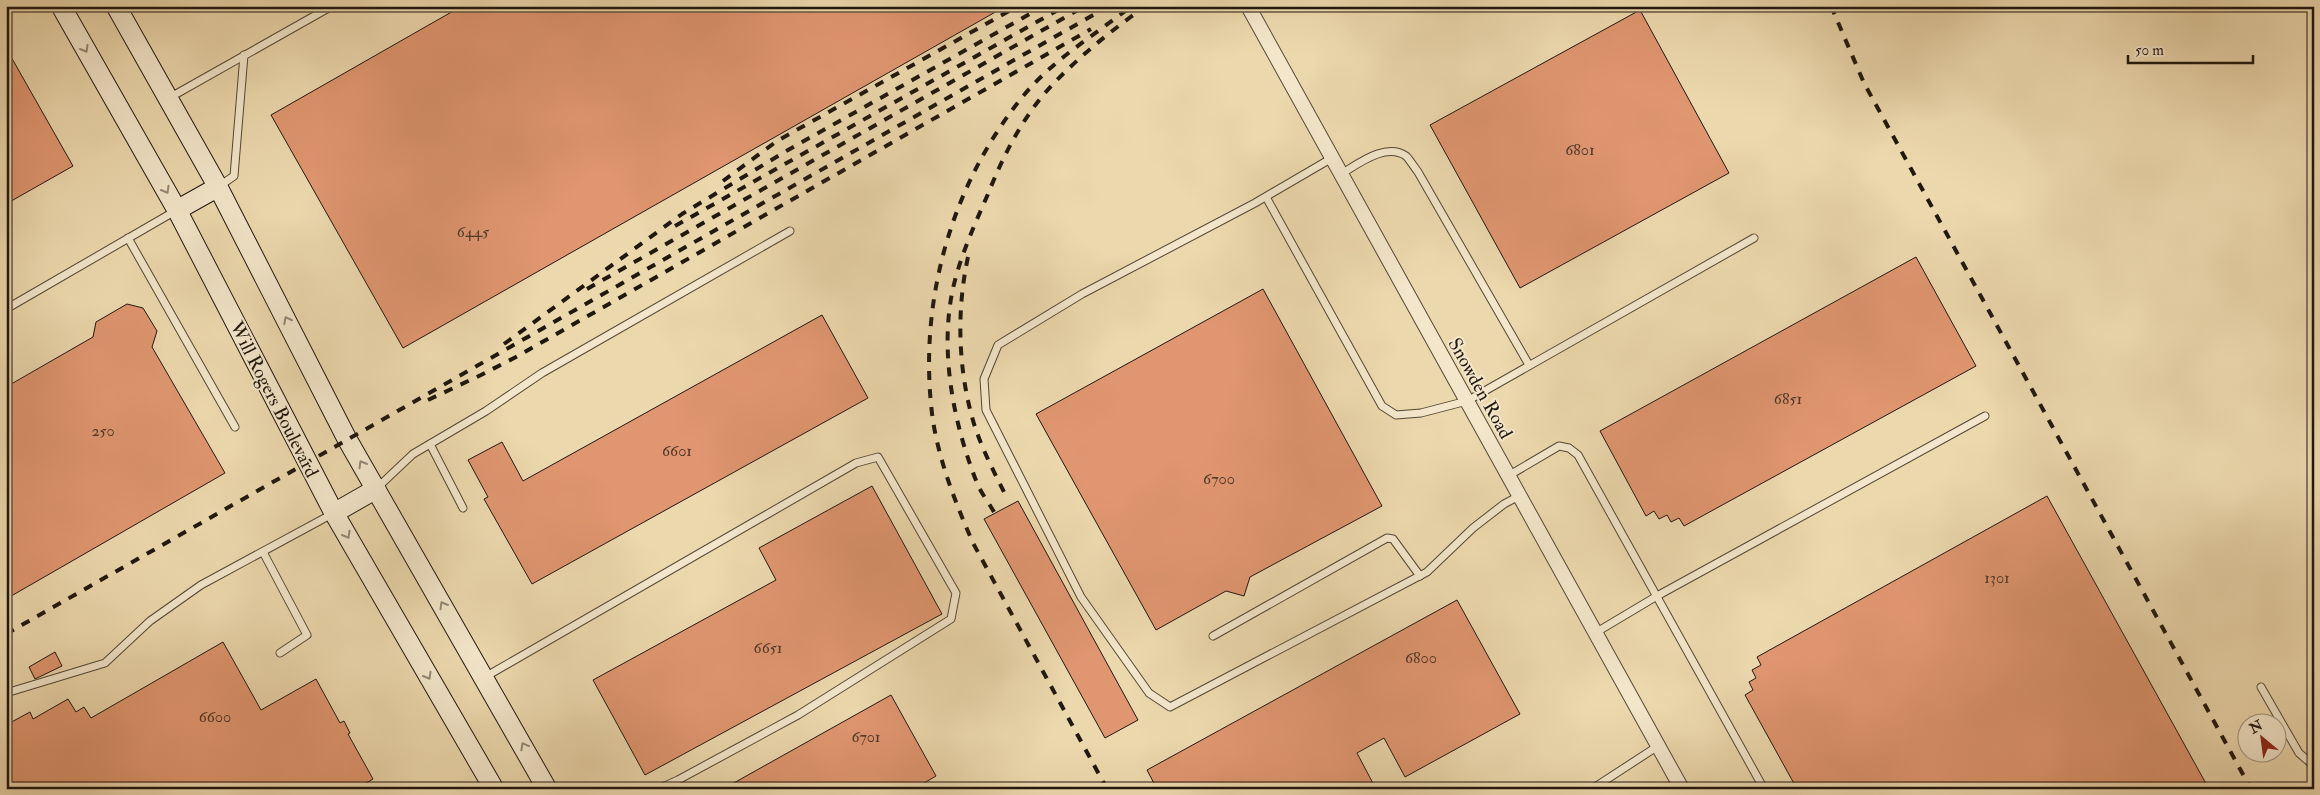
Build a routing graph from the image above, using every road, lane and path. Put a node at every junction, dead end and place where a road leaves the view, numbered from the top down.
1 (61, 6) edge
2 (116, 6) edge
3 (332, 6) edge
4 (1248, 6) edge
5 (244, 55) junction
6 (168, 98) junction
7 (1332, 158) junction
8 (1341, 174) junction
9 (218, 187) junction
10 (1266, 197) junction
11 (177, 210) junction
12 (790, 231) dead end
13 (128, 238) junction
14 (1754, 238) dead end
15 (6, 309) edge
16 (1529, 366) junction
17 (1466, 401) junction
18 (1985, 416) dead end
19 (235, 427) dead end
20 (430, 444) junction
21 (1508, 476) junction
22 (376, 489) junction
23 (1519, 496) junction
24 (463, 508) dead end
25 (334, 513) junction
26 (262, 552) junction
27 (1420, 576) junction
28 (1657, 596) junction
29 (1595, 633) junction
30 (1213, 636) dead end
31 (280, 653) dead end
32 (485, 677) junction
33 (2262, 687) dead end
34 (6, 693) edge
35 (1658, 746) junction
36 (2314, 766) edge
37 (494, 789) edge
38 (548, 789) edge
39 (658, 789) edge
40 (1592, 789) edge
41 (1682, 789) edge
42 (1764, 789) edge

1 -> 11 main road, Will Rogers Boulevard
2 - 6 main road
3 - 5 lane
4 - 7 street, Snowden Road
5 - 6 lane
5 - 9 lane
6 - 9 main road
7 - 8 street, Snowden Road
7 - 10 lane
8 - 16 lane
8 - 17 street, Snowden Road
9 - 11 main road
22 -> 9 main road
10 - 17 lane
10 - 27 lane
11 - 13 lane
11 - 25 main road, Will Rogers Boulevard
12 - 20 lane
13 - 15 lane
13 - 19 lane
14 - 16 lane
16 - 17 lane
17 - 21 street, Snowden Road
18 - 28 lane
20 - 22 lane
20 - 24 lane
21 - 23 street, Snowden Road
21 - 28 lane
22 - 25 main road
32 -> 22 main road
23 - 27 lane
23 - 29 street, Snowden Road
25 - 26 lane
25 -> 37 main road, Will Rogers Boulevard
26 - 31 lane
26 - 34 lane
27 - 30 lane
28 - 29 lane
28 - 42 lane
29 - 35 street, Snowden Road
38 -> 32 main road
32 - 39 lane
33 - 36 lane
35 - 40 lane
35 - 41 street, Snowden Road

